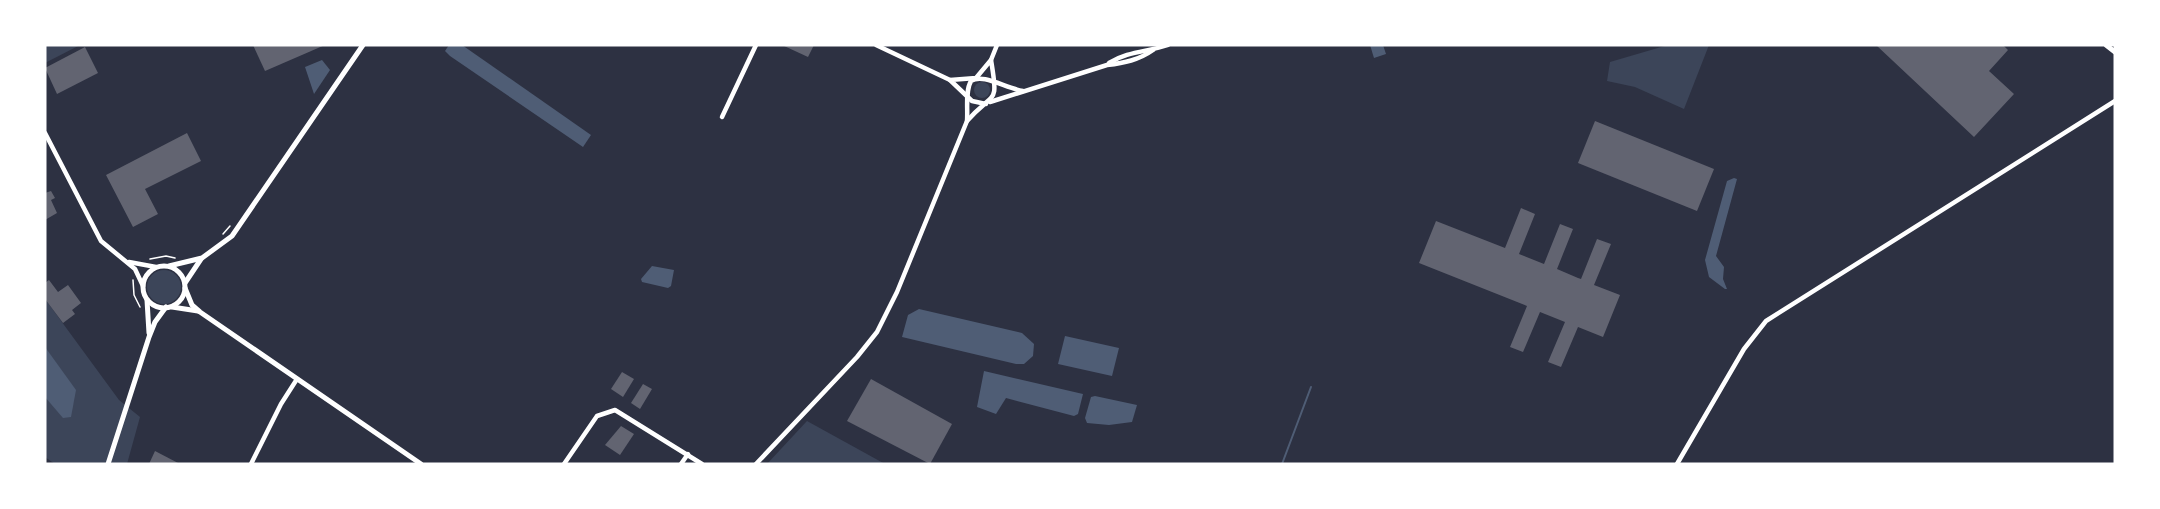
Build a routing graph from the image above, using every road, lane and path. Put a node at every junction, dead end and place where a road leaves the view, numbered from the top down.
1 (363, 45) edge
2 (756, 45) edge
3 (876, 45) edge
4 (997, 45) edge
5 (1168, 45) edge
6 (2106, 45) edge
7 (2115, 52) edge
8 (991, 60) junction
9 (976, 78) junction
10 (950, 80) junction
11 (994, 84) junction
12 (1023, 91) junction
13 (970, 98) junction
14 (2115, 99) edge
15 (988, 103) junction
16 (722, 117) dead end
17 (966, 121) junction
18 (45, 133) edge
19 (202, 258) junction
20 (127, 261) junction
21 (169, 266) junction
22 (156, 267) junction
23 (185, 285) junction
24 (143, 286) junction
25 (147, 299) junction
26 (168, 307) junction
27 (200, 312) junction
28 (149, 337) junction
29 (297, 379) junction
30 (688, 454) junction
31 (108, 464) edge
32 (251, 464) edge
33 (421, 464) edge
34 (564, 464) edge
35 (681, 464) edge
36 (702, 464) edge
37 (756, 464) edge
38 (1677, 464) edge

1 - 19 street
2 - 16 street
3 - 10 street
4 - 8 street
5 - 12 street
6 - 7 street
8 - 9 street
8 - 11 street
9 - 10 street
9 - 11 street
9 - 13 street
10 - 13 street
11 - 12 street
11 - 15 street
12 - 15 street
13 - 15 street
13 - 17 street
14 - 38 street
15 - 17 street
17 - 37 street
18 - 20 street
19 - 21 street
19 - 23 street
20 - 22 street
20 - 24 street
21 - 22 street
21 - 23 street
22 - 24 street
23 - 26 street
23 - 27 street
24 - 25 street
25 - 26 street
25 - 28 street
26 - 27 street
26 - 28 street
27 - 29 street
28 - 31 street
29 - 32 street
29 - 33 street
30 - 34 street
30 - 35 street
30 - 36 street

